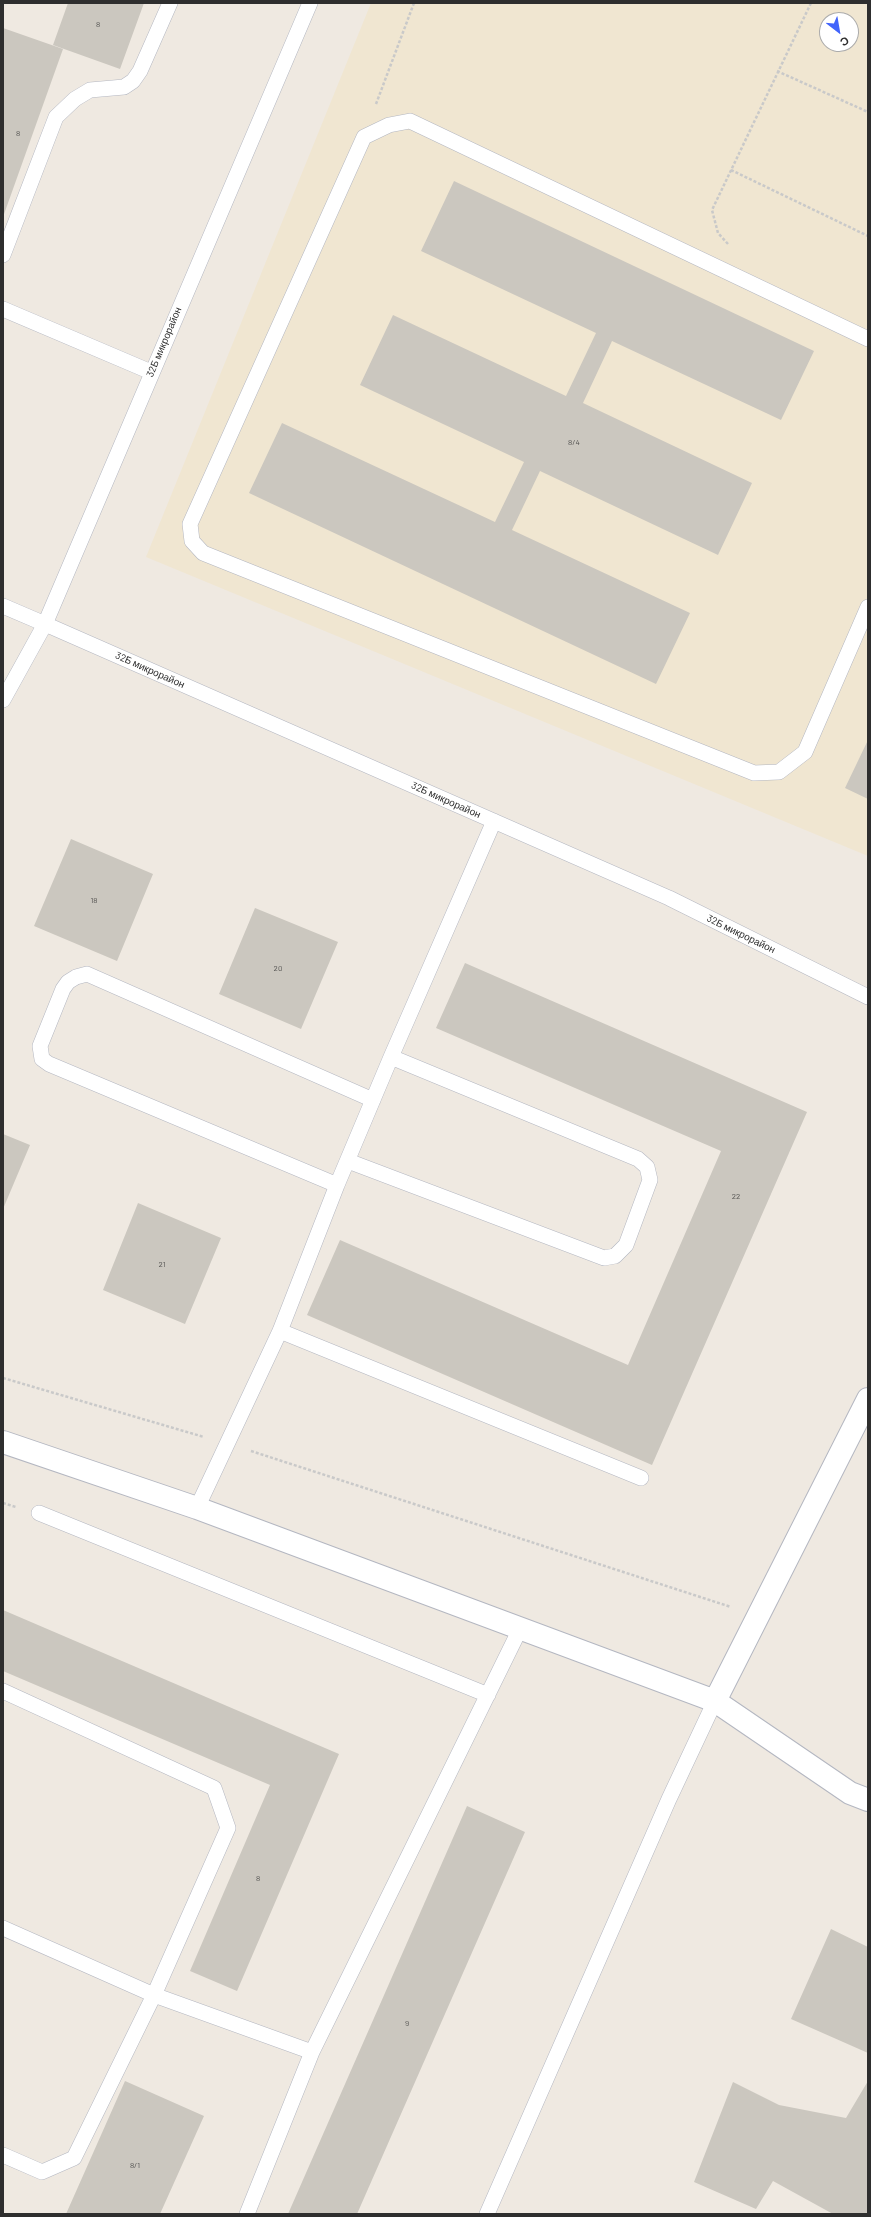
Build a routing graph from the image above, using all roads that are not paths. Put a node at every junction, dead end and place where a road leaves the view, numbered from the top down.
1 (170, 3) edge
2 (310, 3) edge
3 (3, 255) edge
4 (3, 308) edge
5 (868, 339) edge
6 (151, 372) junction
7 (3, 606) edge
8 (868, 606) edge
9 (45, 624) junction
10 (3, 700) edge
11 (494, 821) junction
12 (868, 996) edge
13 (391, 1057) junction
14 (373, 1100) junction
15 (348, 1161) junction
16 (337, 1185) junction
17 (280, 1331) junction
18 (868, 1398) edge
19 (3, 1442) edge
20 (641, 1478) dead end
21 (197, 1508) junction
22 (39, 1514) dead end
23 (520, 1629) junction
24 (3, 1691) edge
25 (488, 1695) junction
26 (715, 1701) junction
27 (868, 1800) edge
28 (3, 1928) edge
29 (154, 1995) junction
30 (312, 2052) junction
31 (3, 2155) edge
32 (247, 2214) edge
33 (487, 2214) edge

1 - 3 lane
2 - 6 lane, 32Б микрорайон
4 - 6 lane
5 - 8 lane
6 - 9 lane, 32Б микрорайон
7 - 9 lane
9 - 10 lane
9 - 11 lane, 32Б микрорайон
11 - 12 lane, 32Б микрорайон
11 - 13 lane
13 - 14 lane
13 - 15 lane
14 - 15 lane
14 - 16 lane
15 - 16 lane
16 - 17 lane
17 - 20 lane
17 - 21 lane
18 - 26 street
19 - 21 street
21 - 23 street
22 - 25 lane
23 - 25 lane
23 - 26 street
24 - 29 lane
25 - 30 lane
26 - 27 street
26 - 33 lane
28 - 29 lane
29 - 30 lane
29 - 31 lane
30 - 32 lane

